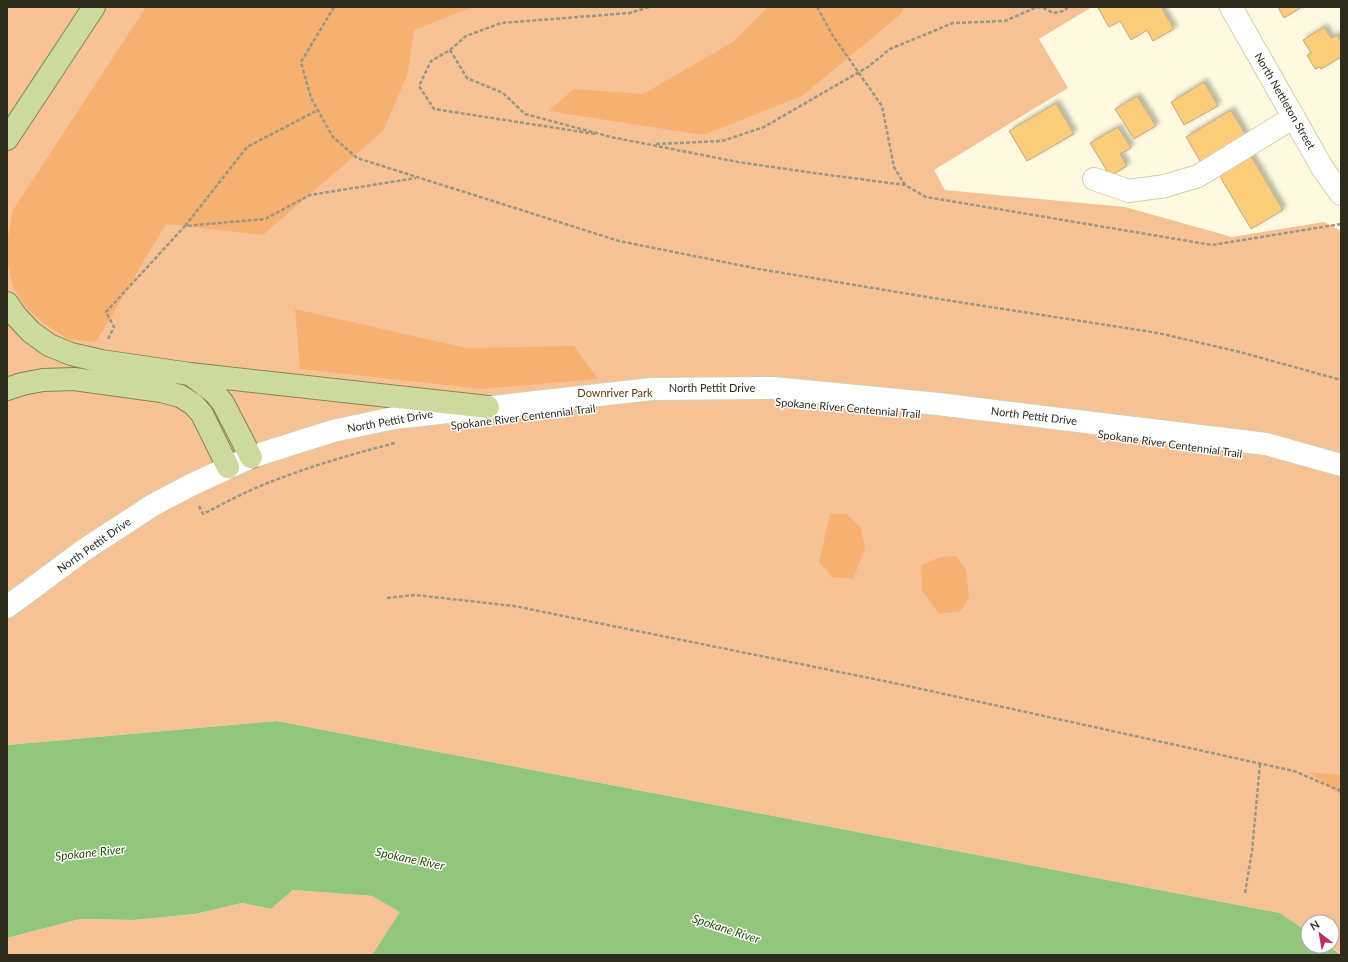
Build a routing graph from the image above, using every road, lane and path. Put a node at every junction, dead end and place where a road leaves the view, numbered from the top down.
1 (94, 7) edge
2 (334, 7) edge
3 (649, 7) edge
4 (817, 7) edge
5 (1068, 7) edge
6 (1231, 7) edge
7 (450, 50) junction
8 (858, 72) junction
9 (318, 110) junction
10 (1294, 117) junction
11 (611, 137) junction
12 (8, 138) edge
13 (651, 145) junction
14 (419, 178) junction
15 (1094, 179) dead end
16 (905, 185) junction
17 (1341, 194) edge
18 (1341, 224) edge
19 (185, 226) junction
20 (7, 303) edge
21 (96, 360) junction
22 (190, 374) junction
23 (1341, 380) edge
24 (7, 389) edge
25 (488, 407) junction
26 (399, 442) dead end
27 (251, 457) junction
28 (1341, 466) edge
29 (228, 467) junction
30 (199, 508) dead end
31 (387, 598) dead end
32 (7, 607) edge
33 (1260, 764) junction
34 (1341, 791) edge
35 (1245, 893) dead end

1 - 12 main road
2 - 9 path
3 - 7 path
4 - 8 path
5 - 8 path
6 - 10 street, North Nettleton Street
7 - 11 path
7 - 11 path
8 - 13 path
8 - 16 path
9 - 14 path
9 - 19 path
10 - 15 street
10 - 17 street, North Nettleton Street
11 - 13 path
13 - 16 path
14 - 19 path
14 - 23 path
16 - 18 path
19 - 21 path
20 - 21 main road
21 - 22 main road
22 - 25 main road
22 - 27 main road
24 - 29 main road
25 - 27 street, North Pettit Drive
25 - 28 street, North Pettit Drive
26 - 30 path
27 - 29 street, North Pettit Drive
29 - 32 street, North Pettit Drive
31 - 33 path
33 - 34 path
33 - 35 path

